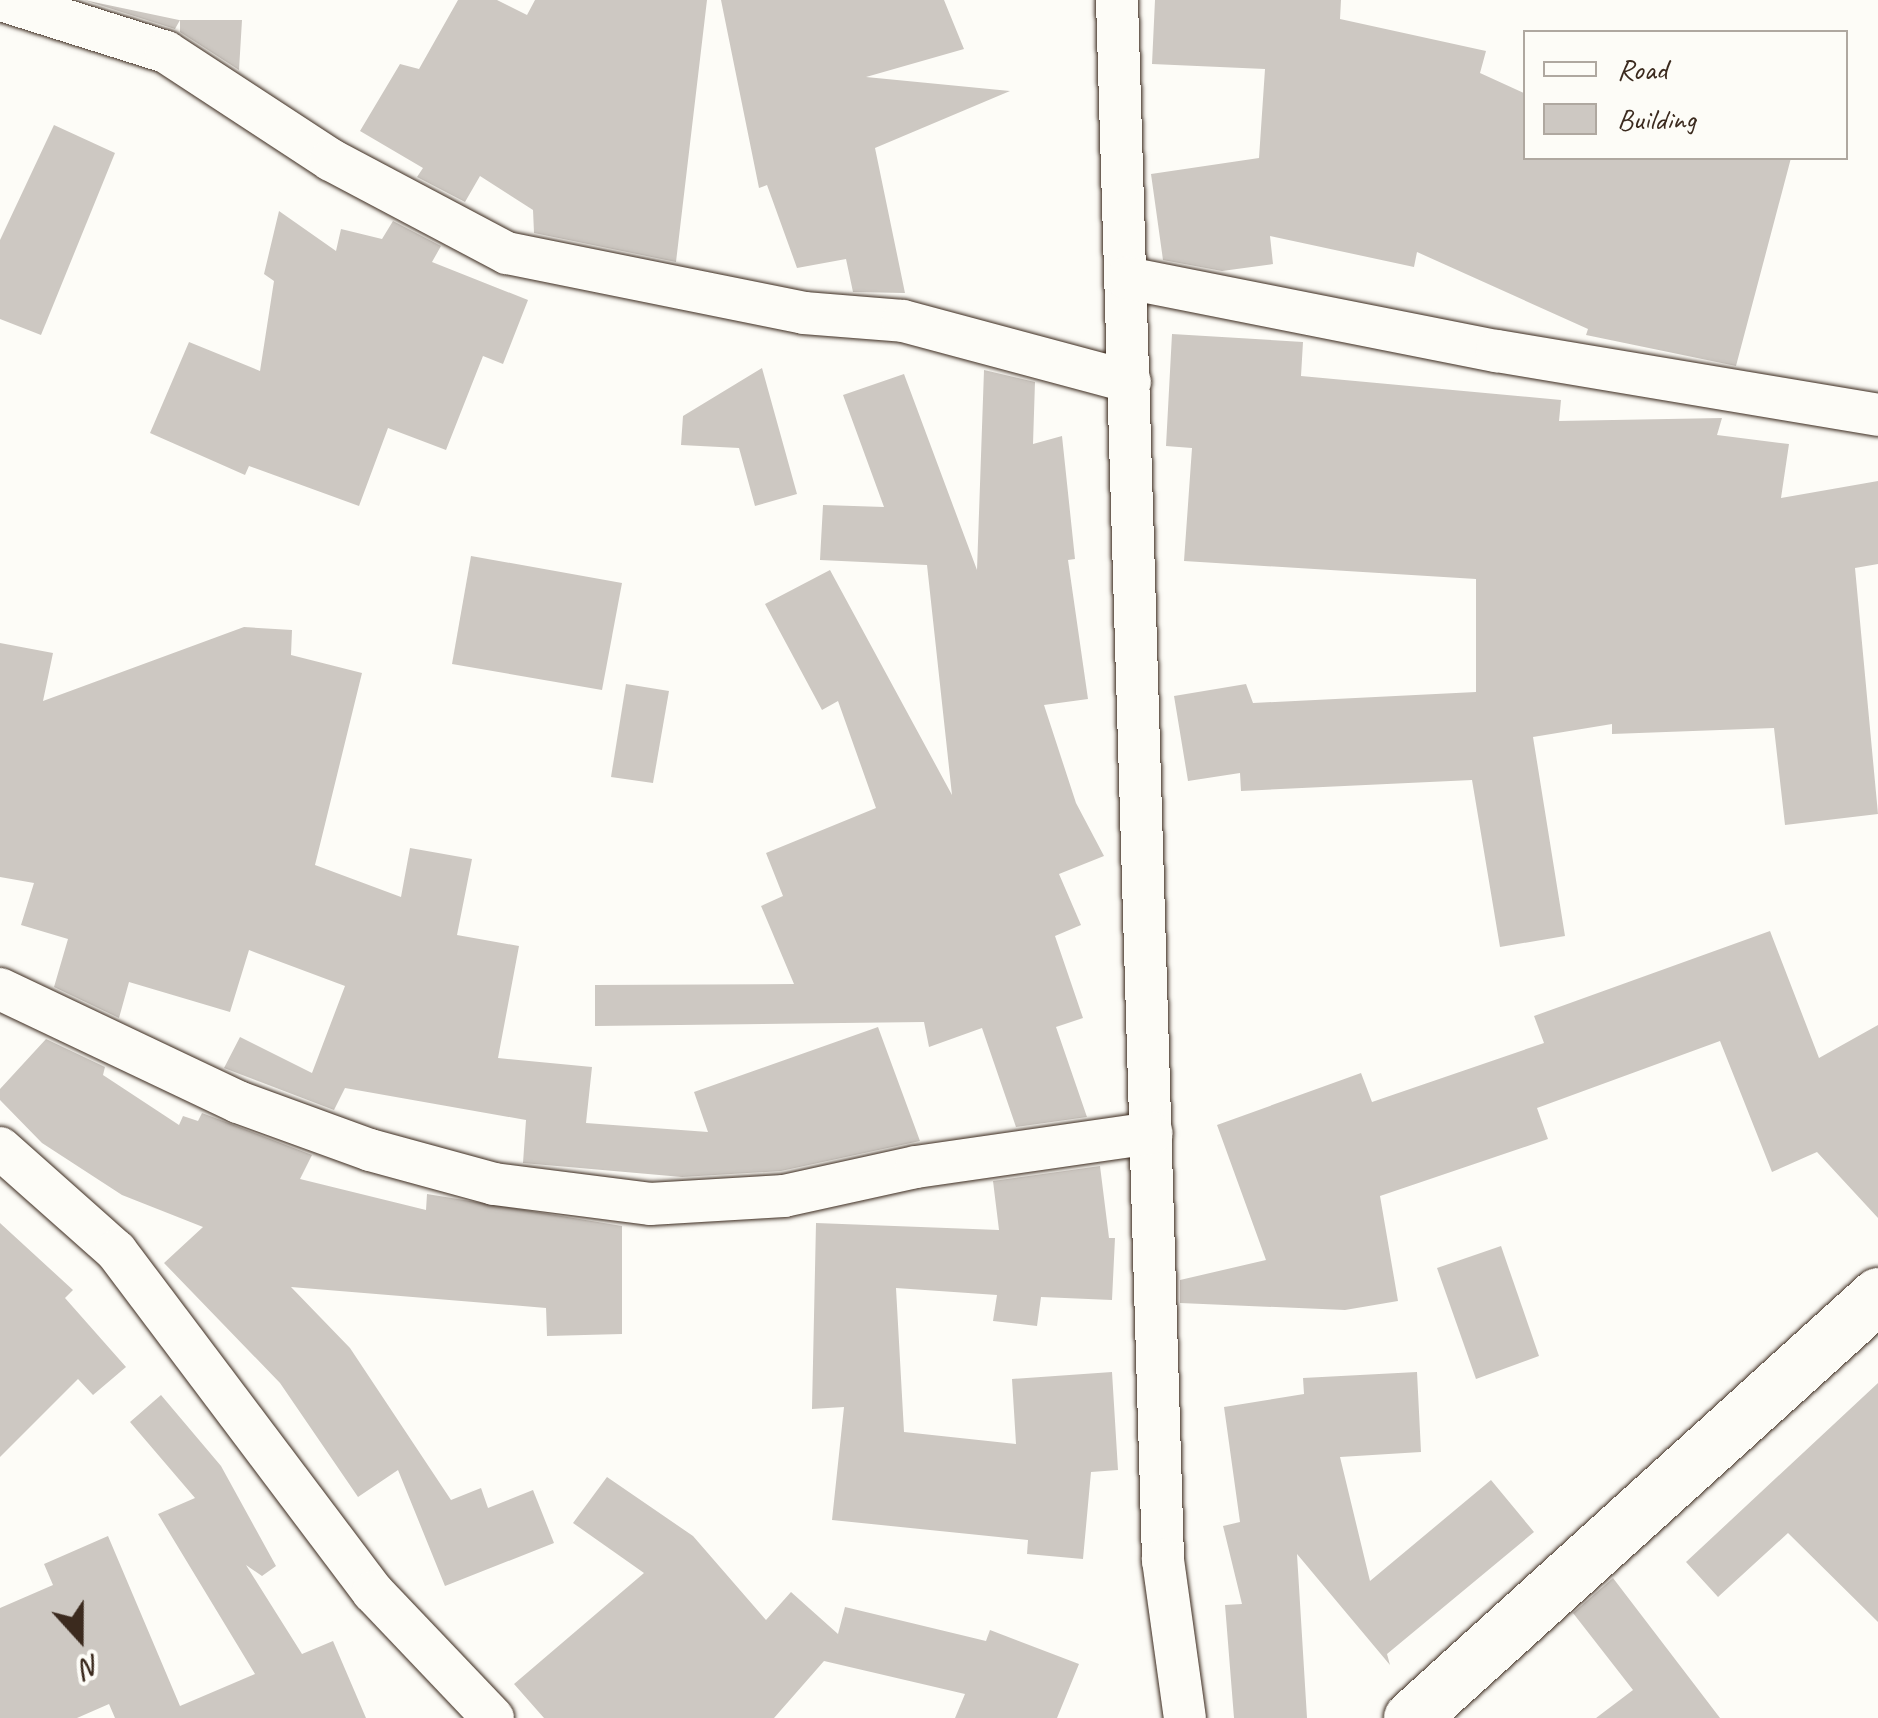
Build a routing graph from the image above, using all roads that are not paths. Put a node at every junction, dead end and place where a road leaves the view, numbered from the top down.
1 (1, 0) edge
2 (1118, 0) edge
3 (1128, 278) junction
4 (1130, 382) junction
5 (1878, 415) edge
6 (0, 989) edge
7 (1152, 1132) junction
8 (0, 1148) edge
9 (1878, 1294) edge
10 (493, 1718) edge
11 (1185, 1718) edge
12 (1410, 1718) edge

1 - 4 street
2 - 3 street
3 - 4 street
3 - 5 street
4 - 7 street
6 - 7 street
7 - 11 street
8 - 10 street
9 - 12 main road

